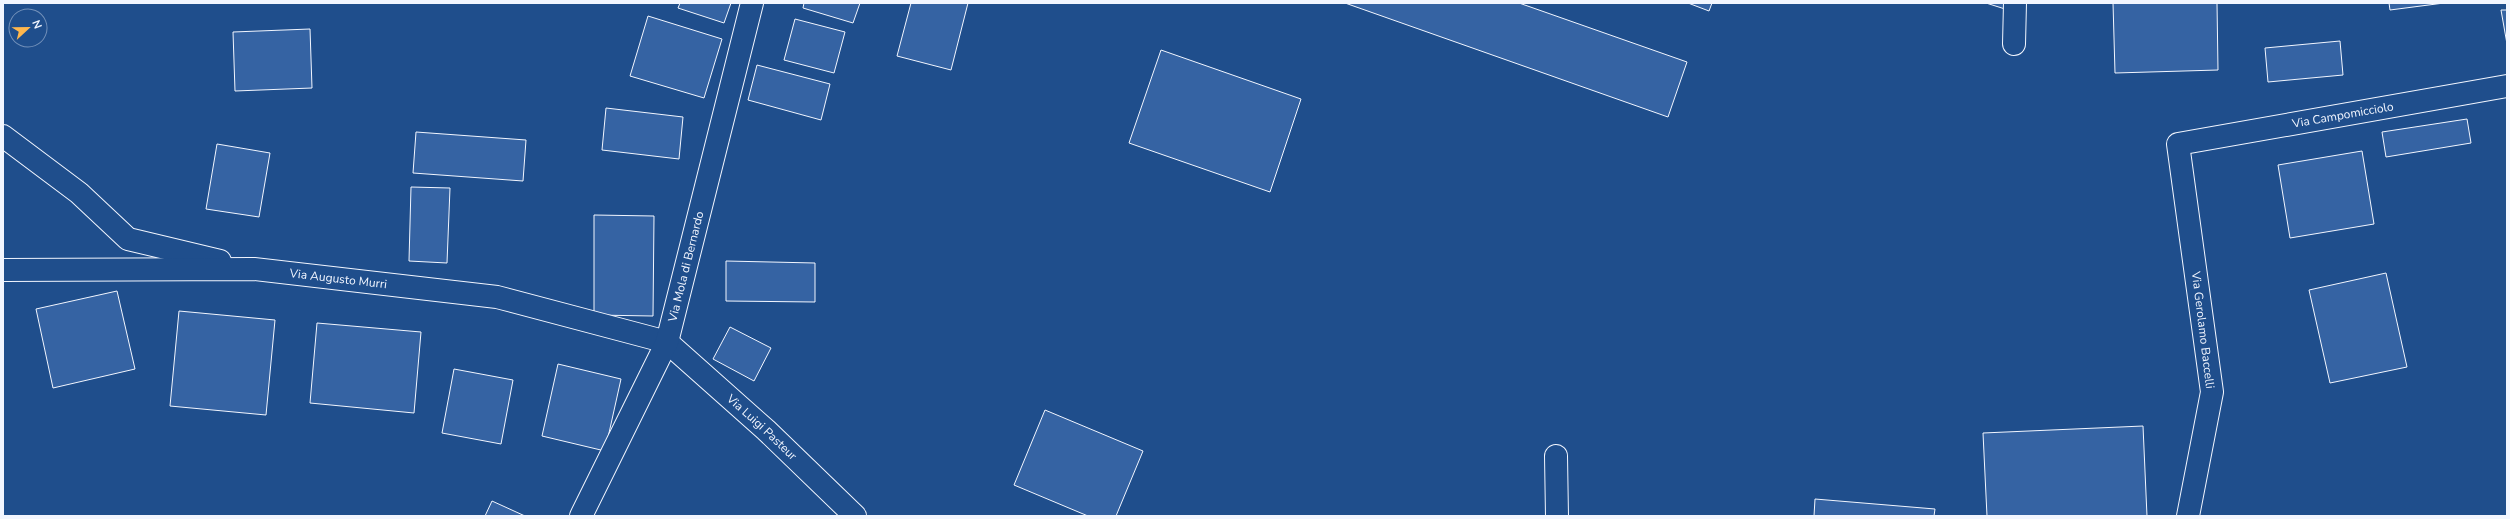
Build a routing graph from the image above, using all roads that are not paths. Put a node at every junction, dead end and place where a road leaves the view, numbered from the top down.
1 (752, 3) edge
2 (2015, 3) edge
3 (2014, 44) dead end
4 (2507, 86) edge
5 (3, 136) edge
6 (2178, 144) joint
7 (254, 269) junction
8 (3, 270) edge
9 (667, 342) junction
10 (1556, 456) dead end
11 (581, 516) edge
12 (855, 516) edge
13 (1557, 516) edge
14 (2188, 516) edge

1 - 9 street, Via Mola di Bernardo
2 - 3 street
4 - 6 street, Via Campomicciolo
5 - 7 street
6 - 14 street, Via Gerolamo Baccelli
7 - 8 street, Via Augusto Murri
7 - 9 street, Via Augusto Murri
9 - 11 street, Via Mola di Bernardo
9 - 12 street, Via Luigi Pasteur
10 - 13 street

